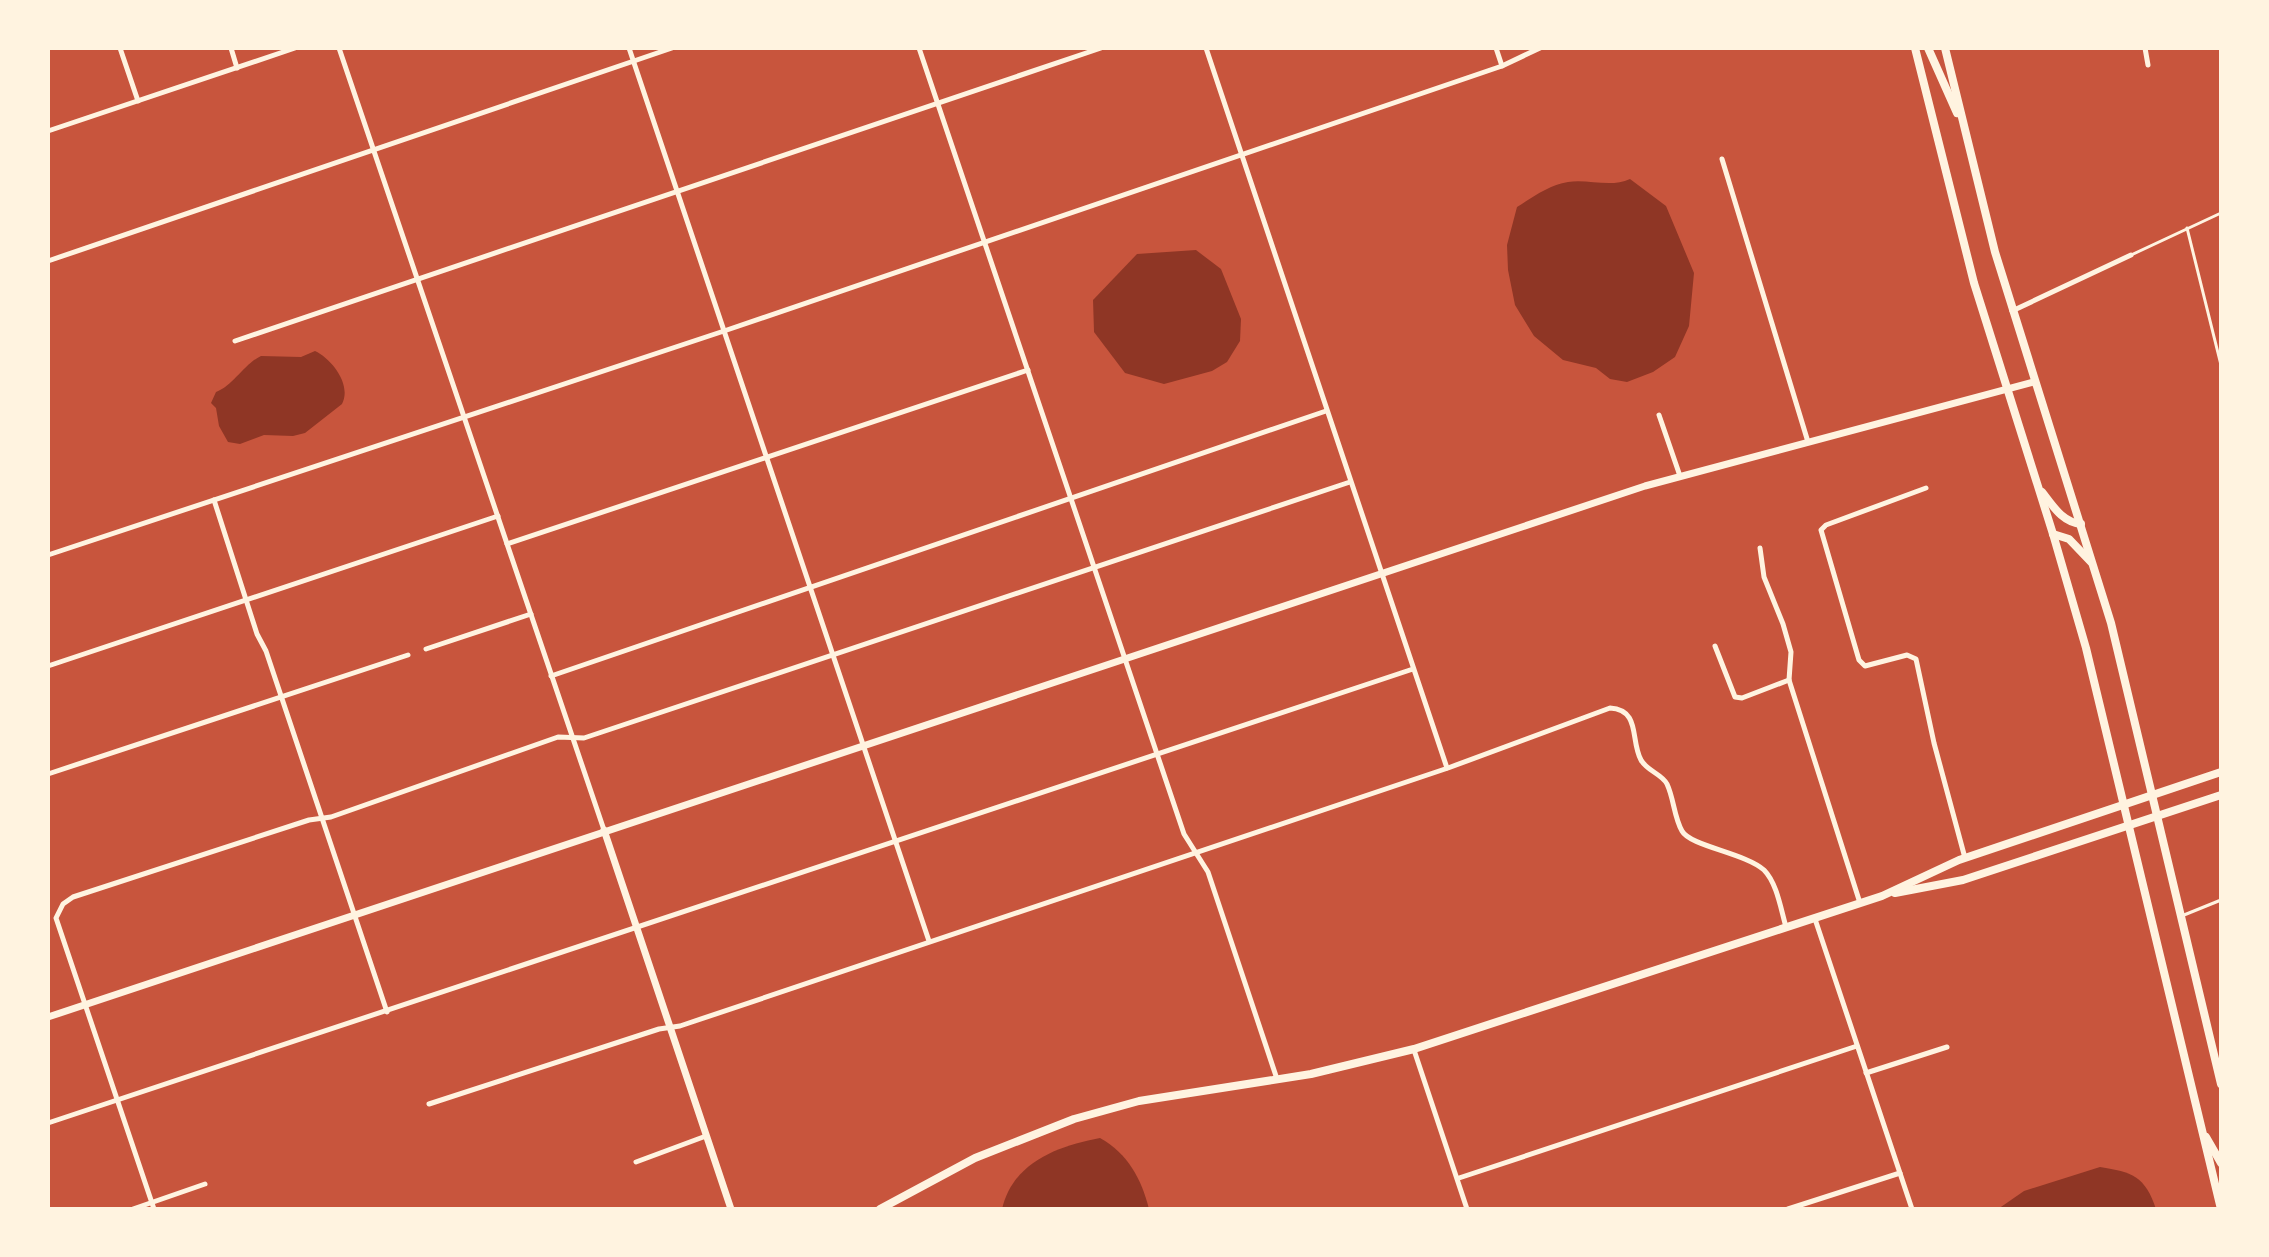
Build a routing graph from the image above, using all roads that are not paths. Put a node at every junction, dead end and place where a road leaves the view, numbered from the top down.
1 (120, 48) edge
2 (231, 48) edge
3 (295, 48) edge
4 (339, 48) edge
5 (629, 48) edge
6 (672, 48) edge
7 (919, 48) edge
8 (1101, 48) edge
9 (1206, 48) edge
10 (1496, 48) edge
11 (1540, 48) edge
12 (1915, 48) edge
13 (1928, 48) edge
14 (1945, 48) edge
15 (2145, 48) edge
16 (633, 61) junction
17 (2148, 65) dead end
18 (1502, 66) junction
19 (237, 68) junction
20 (138, 101) junction
21 (937, 103) junction
22 (1964, 128) junction
23 (48, 131) edge
24 (373, 149) junction
25 (1241, 154) junction
26 (1722, 159) dead end
27 (677, 190) junction
28 (2221, 213) edge
29 (2187, 228) junction
30 (985, 242) junction
31 (2131, 255) joint
32 (48, 261) edge
33 (417, 279) junction
34 (2012, 311) junction
35 (724, 331) junction
36 (235, 341) dead end
37 (2221, 365) edge
38 (1028, 370) junction
39 (2034, 382) junction
40 (2006, 389) junction
41 (1326, 411) junction
42 (1659, 415) dead end
43 (463, 418) junction
44 (1808, 442) junction
45 (767, 458) junction
46 (1680, 476) junction
47 (1350, 482) junction
48 (2037, 485) junction
49 (1926, 488) dead end
50 (1072, 498) junction
51 (214, 500) junction
52 (498, 516) junction
53 (2081, 524) junction
54 (2053, 534) junction
55 (507, 544) junction
56 (1760, 548) dead end
57 (48, 555) edge
58 (2094, 565) junction
59 (1094, 567) junction
60 (1381, 573) junction
61 (810, 586) junction
62 (245, 600) junction
63 (531, 614) junction
64 (1715, 646) dead end
65 (426, 649) dead end
66 (408, 655) dead end
67 (833, 655) junction
68 (1126, 659) junction
69 (48, 666) edge
70 (1413, 669) junction
71 (551, 676) junction
72 (1789, 680) junction
73 (281, 698) junction
74 (572, 738) junction
75 (863, 745) junction
76 (1157, 755) junction
77 (1448, 768) junction
78 (2221, 772) edge
79 (48, 774) edge
80 (2152, 795) junction
81 (2221, 795) edge
82 (2123, 804) junction
83 (2156, 816) junction
84 (321, 818) junction
85 (2129, 825) junction
86 (604, 830) junction
87 (897, 843) junction
88 (1196, 852) junction
89 (1965, 858) junction
90 (1882, 896) junction
91 (2221, 900) edge
92 (1860, 903) junction
93 (354, 914) junction
94 (2181, 916) junction
95 (1814, 918) junction
96 (1786, 927) junction
97 (637, 929) junction
98 (929, 941) junction
99 (84, 1005) junction
100 (387, 1012) junction
101 (48, 1017) edge
102 (670, 1027) junction
103 (1857, 1046) junction
104 (1947, 1047) dead end
105 (1414, 1049) junction
106 (1866, 1073) junction
107 (1277, 1079) junction
108 (2221, 1084) edge
109 (117, 1100) junction
110 (429, 1104) dead end
111 (48, 1123) edge
112 (2202, 1129) junction
113 (706, 1136) junction
114 (636, 1162) dead end
115 (2221, 1163) edge
116 (1900, 1173) junction
117 (1459, 1178) junction
118 (205, 1184) dead end
119 (153, 1206) edge
120 (133, 1209) edge
121 (731, 1209) edge
122 (880, 1209) edge
123 (1467, 1209) edge
124 (1788, 1209) edge
125 (1912, 1209) edge
126 (2221, 1209) edge

1 - 20 street
2 - 19 street
3 - 19 street
4 - 24 street
5 - 16 street
6 - 16 street
7 - 21 street
8 - 21 street
9 - 25 street
10 - 18 street
11 - 18 street
12 - 40 main road
13 - 22 main road
14 - 22 main road
15 - 17 street
16 - 24 street
16 - 27 street
18 - 25 street
19 - 20 street
20 - 23 street
21 - 27 street
21 - 30 street
22 - 34 main road
24 - 32 street
24 - 33 street
25 - 30 street
25 - 41 street
26 - 44 street
27 - 33 street
27 - 35 street
28 - 29 lane
29 - 31 lane
29 - 37 lane
30 - 35 street
30 - 38 street
31 - 34 street
33 - 36 street
33 - 43 street
34 - 39 main road
35 - 43 street
35 - 45 street
38 - 45 street
38 - 50 street
39 - 40 street
39 - 53 main road
40 - 44 street
40 - 48 main road
41 - 47 street
41 - 50 street
42 - 46 street
43 - 51 street
43 - 52 street
44 - 46 street
45 - 55 street
45 - 61 street
46 - 60 street
47 - 59 street
47 - 60 street
48 - 53 main road
48 - 54 main road
49 - 89 street
50 - 59 street
50 - 61 street
51 - 57 street
51 - 62 street
52 - 55 street
52 - 62 street
53 - 58 main road
54 - 58 main road
54 - 82 main road
55 - 63 street
56 - 72 street
58 - 80 main road
59 - 67 street
59 - 68 street
60 - 68 street
60 - 70 street
61 - 67 street
61 - 71 street
62 - 69 street
62 - 73 street
63 - 65 street
63 - 71 street
64 - 72 street
66 - 73 street
67 - 74 street
67 - 75 street
68 - 75 street
68 - 76 street
70 - 76 street
70 - 77 street
71 - 74 street
72 - 92 street
73 - 79 street
73 - 84 street
74 - 84 street
74 - 86 street
75 - 86 street
75 - 87 street
76 - 87 street
76 - 88 street
77 - 88 street
77 - 96 street
78 - 80 main road
80 - 82 main road
80 - 83 main road
81 - 83 main road
82 - 85 main road
82 - 89 main road
83 - 85 main road
83 - 94 main road
84 - 93 street
84 - 99 street
85 - 90 main road
85 - 112 main road
86 - 93 street
86 - 97 street
87 - 97 street
87 - 98 street
88 - 98 street
88 - 107 street
89 - 90 main road
90 - 92 main road
91 - 94 lane
92 - 95 main road
93 - 99 street
93 - 100 street
94 - 108 main road
95 - 96 main road
95 - 103 street
96 - 105 main road
97 - 100 street
97 - 102 street
98 - 102 street
99 - 101 street
99 - 109 street
100 - 109 street
102 - 110 street
102 - 113 street
103 - 106 street
103 - 117 street
104 - 106 street
105 - 107 main road
105 - 117 street
106 - 116 street
107 - 122 main road
109 - 111 street
109 - 119 street
112 - 115 main road
112 - 126 main road
113 - 114 street
113 - 121 street
116 - 124 street
116 - 125 street
117 - 123 street
118 - 119 street
119 - 120 street

